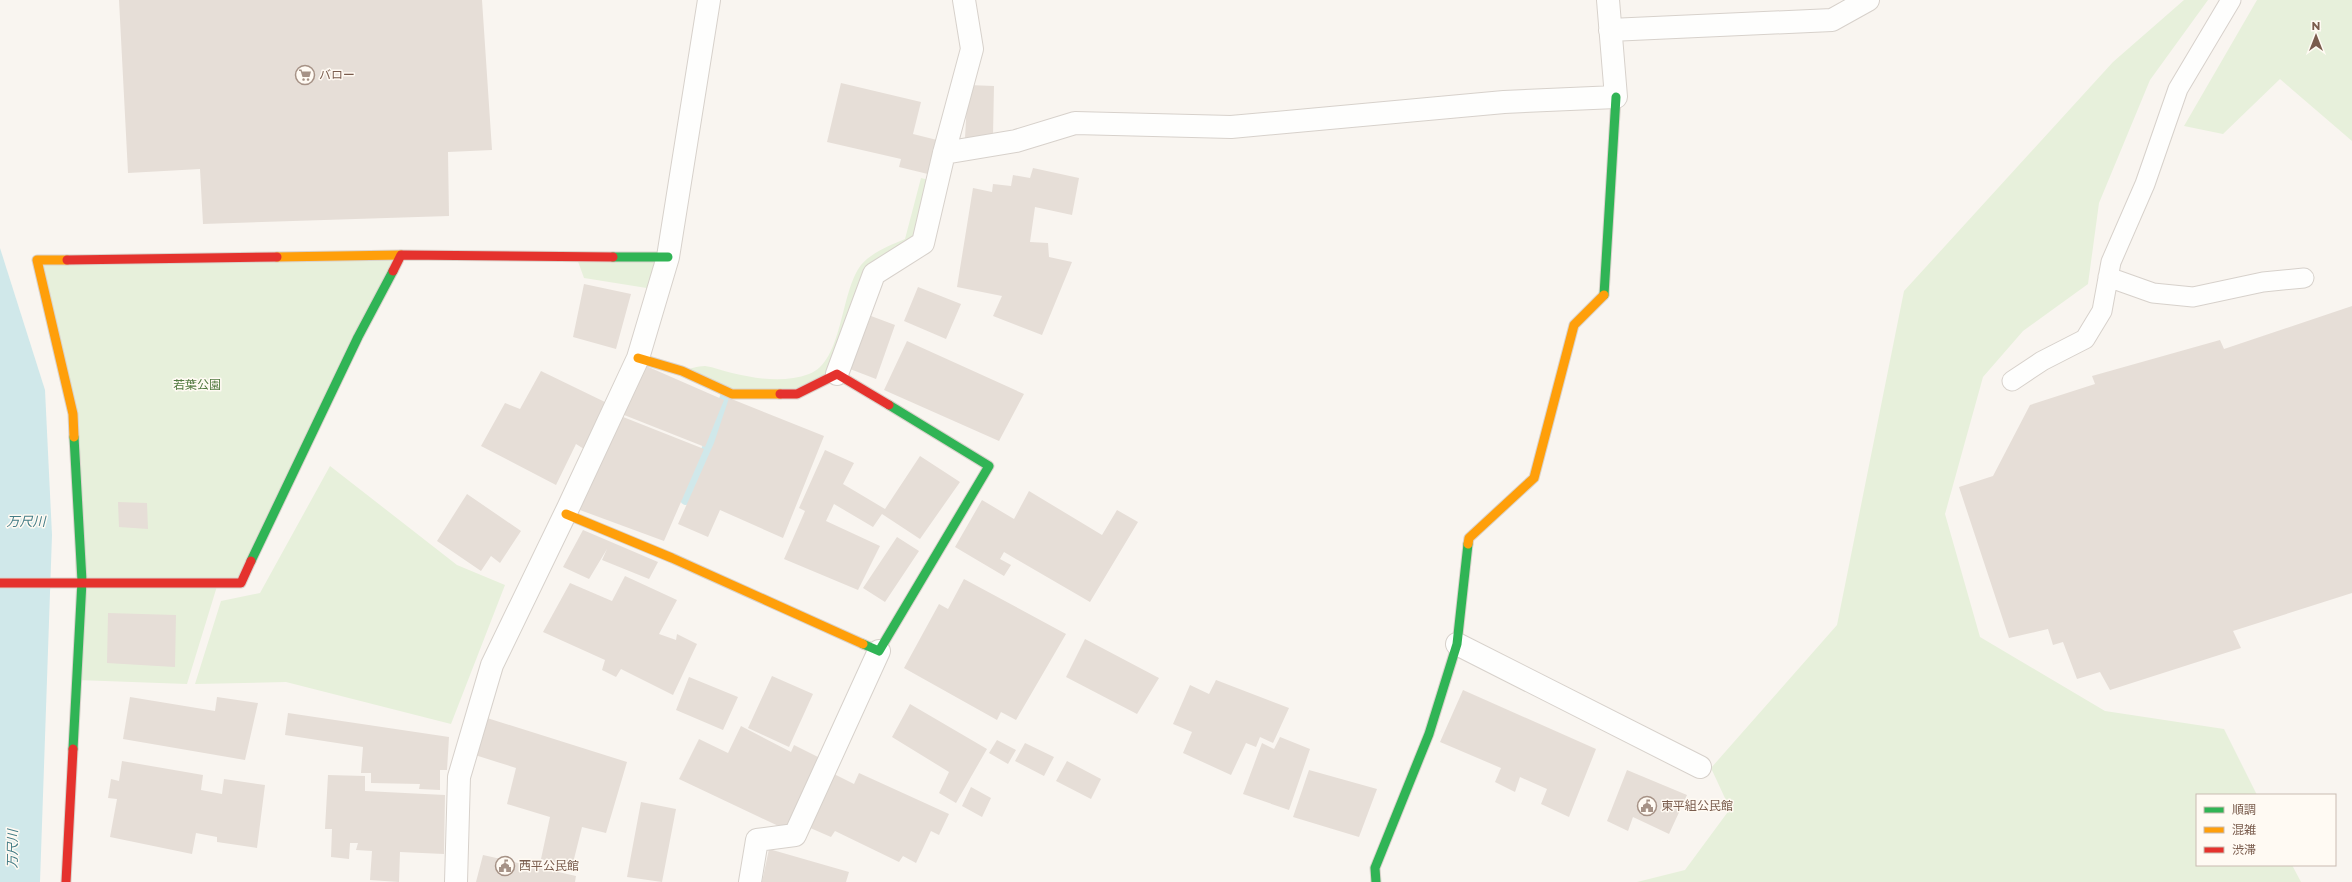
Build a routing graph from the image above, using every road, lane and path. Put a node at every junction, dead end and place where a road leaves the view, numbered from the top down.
1 (709, 0) edge
2 (964, 0) edge
3 (1608, 0) edge
4 (1868, 0) edge
5 (2231, 0) edge
6 (1610, 30) junction
7 (1616, 97) junction
8 (944, 153) junction
9 (400, 255) junction
10 (668, 256) junction
11 (2108, 277) junction
12 (2304, 278) dead end
13 (638, 358) junction
14 (837, 374) junction
15 (2012, 381) dead end
16 (566, 514) junction
17 (82, 581) junction
18 (0, 583) edge
19 (1457, 644) junction
20 (879, 651) junction
21 (1700, 767) dead end
22 (66, 882) edge
23 (456, 882) edge
24 (750, 882) edge
25 (1376, 882) edge

1 - 10 street
2 - 8 street
3 - 6 street
4 - 6 street
5 - 11 lane
6 - 7 street
7 - 8 street
7 - 19 street
8 - 14 street
9 - 10 street
9 - 17 street
9 - 17 street
10 - 13 street
11 - 12 lane
11 - 15 lane
13 - 14 street
13 - 16 street
14 - 20 street
16 - 20 street
16 - 23 street
17 - 18 street
17 - 22 street
19 - 21 street
19 - 25 street
20 - 24 street

